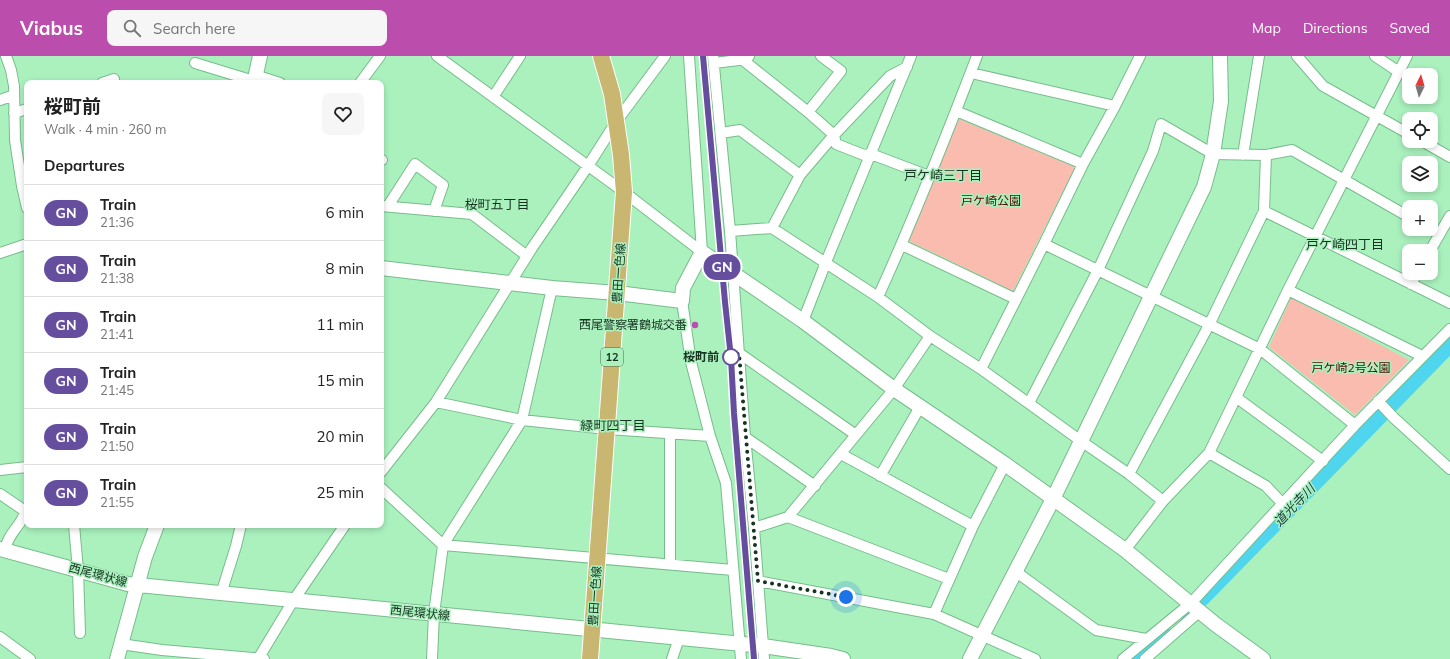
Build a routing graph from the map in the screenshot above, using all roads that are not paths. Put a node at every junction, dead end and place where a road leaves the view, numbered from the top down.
1 (6, 56) edge
2 (260, 56) edge
3 (380, 56) edge
4 (437, 56) edge
5 (520, 56) edge
6 (601, 56) edge
7 (689, 56) edge
8 (821, 56) edge
9 (911, 56) edge
10 (977, 56) edge
11 (1140, 56) edge
12 (1220, 56) edge
13 (1259, 56) edge
14 (1297, 56) edge
15 (1375, 56) edge
16 (1407, 56) edge
17 (663, 57) edge
18 (746, 58) edge
19 (714, 60) edge
20 (195, 63) dead end
21 (907, 67) junction
22 (1399, 72) junction
23 (971, 73) junction
24 (254, 80) edge
25 (362, 80) edge
26 (14, 95) junction
27 (493, 97) junction
28 (0, 100) edge
29 (1115, 106) junction
30 (24, 109) edge
31 (956, 111) junction
32 (808, 112) junction
33 (14, 113) junction
34 (1376, 116) junction
35 (616, 122) junction
36 (1402, 130) edge
37 (721, 133) junction
38 (834, 135) junction
39 (1434, 148) edge
40 (872, 154) junction
41 (1213, 154) junction
42 (1243, 155) junction
43 (1266, 155) junction
44 (1450, 157) edge
45 (1082, 164) junction
46 (588, 166) junction
47 (800, 175) junction
48 (929, 176) junction
49 (1345, 180) junction
50 (24, 181) edge
51 (624, 192) junction
52 (384, 206) edge
53 (434, 211) junction
54 (1264, 211) junction
55 (1402, 213) edge
56 (1450, 216) edge
57 (772, 228) junction
58 (1438, 229) edge
59 (730, 231) junction
60 (1316, 237) junction
61 (1044, 244) junction
62 (24, 245) edge
63 (902, 245) junction
64 (0, 252) edge
65 (702, 252) junction
66 (527, 256) junction
67 (826, 262) junction
68 (384, 268) edge
69 (1098, 270) junction
70 (733, 273) junction
71 (1413, 280) edge
72 (510, 283) junction
73 (1411, 284) junction
74 (552, 288) junction
75 (1288, 290) junction
76 (617, 293) junction
77 (1152, 296) junction
78 (878, 297) junction
79 (1016, 299) junction
80 (682, 301) junction
81 (1450, 303) edge
82 (803, 321) junction
83 (1209, 325) junction
84 (1450, 329) edge
85 (930, 336) junction
86 (1260, 350) junction
87 (739, 353) junction
88 (1422, 356) junction
89 (981, 369) junction
90 (894, 389) junction
91 (1236, 398) junction
92 (1379, 401) junction
93 (436, 402) junction
94 (1029, 403) junction
95 (920, 407) junction
96 (522, 420) junction
97 (1355, 425) junction
98 (607, 430) junction
99 (670, 435) junction
100 (856, 435) junction
101 (710, 436) junction
102 (745, 437) junction
103 (1081, 441) junction
104 (1209, 453) junction
105 (841, 454) junction
106 (1323, 462) junction
107 (1005, 464) junction
108 (24, 467) edge
109 (384, 468) edge
110 (1450, 469) edge
111 (0, 470) edge
112 (1129, 474) junction
113 (880, 476) junction
114 (814, 486) junction
115 (384, 491) edge
116 (0, 494) edge
117 (1053, 499) junction
118 (1163, 501) junction
119 (1282, 503) junction
120 (24, 510) edge
121 (24, 517) edge
122 (788, 517) junction
123 (973, 526) junction
124 (74, 528) edge
125 (156, 528) edge
126 (240, 528) edge
127 (342, 528) edge
128 (754, 528) junction
129 (443, 545) junction
130 (3, 549) edge
131 (1125, 550) junction
132 (598, 558) junction
133 (670, 564) junction
134 (78, 570) junction
135 (733, 570) junction
136 (1015, 571) junction
137 (949, 579) junction
138 (758, 581) junction
139 (138, 585) junction
140 (221, 594) junction
141 (293, 601) junction
142 (1195, 607) junction
143 (434, 614) junction
144 (934, 614) junction
145 (592, 629) junction
146 (80, 633) dead end
147 (982, 635) junction
148 (0, 637) edge
149 (679, 638) junction
150 (1146, 638) junction
151 (121, 644) junction
152 (739, 645) junction
153 (764, 653) edge
154 (30, 659) edge
155 (117, 659) edge
156 (261, 659) edge
157 (432, 659) edge
158 (590, 659) edge
159 (672, 659) edge
160 (741, 659) edge
161 (843, 659) edge
162 (970, 659) edge
163 (1035, 659) edge
164 (1123, 659) edge
165 (1145, 659) edge
166 (1263, 659) edge

1 - 26 street
2 - 24 street
3 - 25 street
4 - 27 street
5 - 27 street
6 - 35 main road, 豊田一色線 / 12
7 - 65 street
8 - 32 street
9 - 21 street
10 - 23 street
11 - 29 street
12 - 41 street
13 - 42 street
14 - 34 street
15 - 22 street
16 - 22 street
17 - 35 street
18 - 19 street
18 - 32 street
19 - 37 street
20 - 24 street
21 - 38 street
21 - 40 street
22 - 34 street
23 - 29 street
23 - 31 street
26 - 28 street
26 - 33 street
27 - 46 street
29 - 45 street
30 - 33 street
31 - 45 street
31 - 48 street
32 - 38 street
33 - 50 street
34 - 36 street
34 - 49 street
35 - 46 street
35 - 51 main road, 豊田一色線 / 12
37 - 47 street
37 - 59 street
38 - 40 street
38 - 47 street
39 - 44 street
40 - 48 street
40 - 67 street
41 - 42 street
41 - 69 street
41 - 77 street
42 - 43 street
43 - 49 street
43 - 54 street
45 - 61 street
46 - 51 street
46 - 66 street
47 - 57 street
48 - 63 street
49 - 55 street
49 - 60 street
51 - 65 street
51 - 76 main road, 豊田一色線 / 12
52 - 53 street
52 - 53 street
53 - 66 street
54 - 60 street
54 - 83 street
56 - 58 street
57 - 59 street
57 - 67 street
59 - 70 street
60 - 73 street
60 - 75 street
61 - 69 street
61 - 79 street
62 - 64 street
63 - 78 street
63 - 79 street
65 - 70 street
65 - 80 street
66 - 72 street
67 - 78 street
67 - 82 street
68 - 72 street
69 - 77 street
69 - 94 street
70 - 82 street
70 - 87 street
71 - 73 street
72 - 74 street
72 - 93 street
73 - 81 street
74 - 76 street
74 - 96 street
75 - 86 street
75 - 88 street
76 - 80 street
76 - 98 main road, 豊田一色線 / 12
77 - 83 street
77 - 103 street
78 - 85 street
79 - 89 street
80 - 101 street
82 - 90 street
83 - 86 street
83 - 112 street
84 - 88 street
85 - 89 street
85 - 90 street
86 - 91 street
86 - 97 street
87 - 100 street
87 - 102 street
88 - 92 street
89 - 94 street
90 - 95 street
90 - 100 street
91 - 104 street
91 - 106 street
92 - 97 street
92 - 110 street
93 - 96 street
93 - 109 street
94 - 103 street
95 - 107 street
95 - 113 street
96 - 98 street
96 - 129 street
97 - 106 street
98 - 99 street
98 - 132 main road, 豊田一色線 / 12
99 - 101 street
99 - 133 street
100 - 105 street
101 - 135 street
102 - 114 street
102 - 128 street
103 - 112 street
103 - 117 street
104 - 118 street
104 - 119 street
105 - 113 street
105 - 114 street
106 - 119 street
107 - 117 street
107 - 123 street
108 - 111 street
112 - 118 street
113 - 123 street
114 - 122 street
115 - 129 street
116 - 120 street
117 - 131 street
117 - 136 street
118 - 131 street
119 - 142 street
121 - 130 street
122 - 128 street
122 - 137 street
123 - 137 street
124 - 134 street
125 - 139 street
126 - 140 street
127 - 141 street
128 - 138 street
129 - 132 street
129 - 143 street
130 - 134 street, 西尾環状線
131 - 142 street
132 - 133 street
132 - 145 main road, 豊田一色線 / 12
133 - 135 street
134 - 139 street, 西尾環状線
134 - 146 street
135 - 152 street
136 - 147 street
136 - 150 street
137 - 144 street
138 - 144 street
138 - 153 street
139 - 140 street, 西尾環状線
139 - 151 street
140 - 141 street, 西尾環状線
141 - 143 street, 西尾環状線
141 - 156 street
142 - 150 street
142 - 165 street
142 - 166 street
143 - 145 street, 西尾環状線
143 - 157 street
144 - 147 street
145 - 149 street, 西尾環状線
145 - 158 main road, 豊田一色線 / 12
147 - 162 street
147 - 163 street
148 - 154 street
149 - 152 street, 西尾環状線
149 - 159 street
150 - 164 street
151 - 155 street
151 - 156 street
152 - 153 street, 西尾環状線
152 - 160 street
153 - 161 street, 西尾環状線

